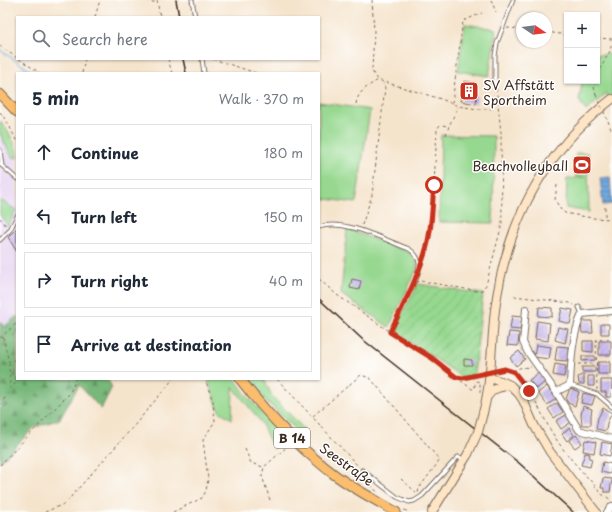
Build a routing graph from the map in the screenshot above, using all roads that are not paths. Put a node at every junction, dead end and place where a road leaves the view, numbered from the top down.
1 (192, 0) edge
2 (513, 0) edge
3 (195, 16) edge
4 (202, 60) edge
5 (204, 72) edge
6 (494, 82) road end
7 (0, 94) edge
8 (612, 99) edge
9 (16, 111) edge
10 (0, 150) edge
11 (1, 165) edge
12 (16, 178) edge
13 (16, 218) edge
14 (320, 227) edge
15 (0, 240) edge
16 (416, 280) road end
17 (579, 307) road end
18 (526, 309) dead end
19 (612, 311) edge
20 (582, 314) junction
21 (489, 378) junction
22 (241, 380) edge
23 (510, 385) junction
24 (570, 385) junction
25 (556, 392) junction
26 (483, 398) junction
27 (612, 407) edge
28 (612, 439) edge
29 (467, 457) junction
30 (362, 470) road end
31 (612, 506) edge
32 (398, 510) edge
33 (434, 510) edge
34 (596, 512) edge
35 (607, 512) edge

1 - 3 lane
2 - 6 lane
4 - 5 lane
7 - 9 main road
8 - 21 street
10 - 11 lane
11 - 12 lane
13 - 15 lane
14 - 16 lane
17 - 20 lane
18 - 25 street
19 - 20 street
20 - 24 street
21 - 23 street
21 - 26 street
22 - 32 main road, Seestraße / B 14
23 - 26 street
23 - 34 street
24 - 25 street
24 - 27 lane
25 - 28 street
26 - 29 street, bridge
29 - 30 lane
29 - 33 street
31 - 35 street

